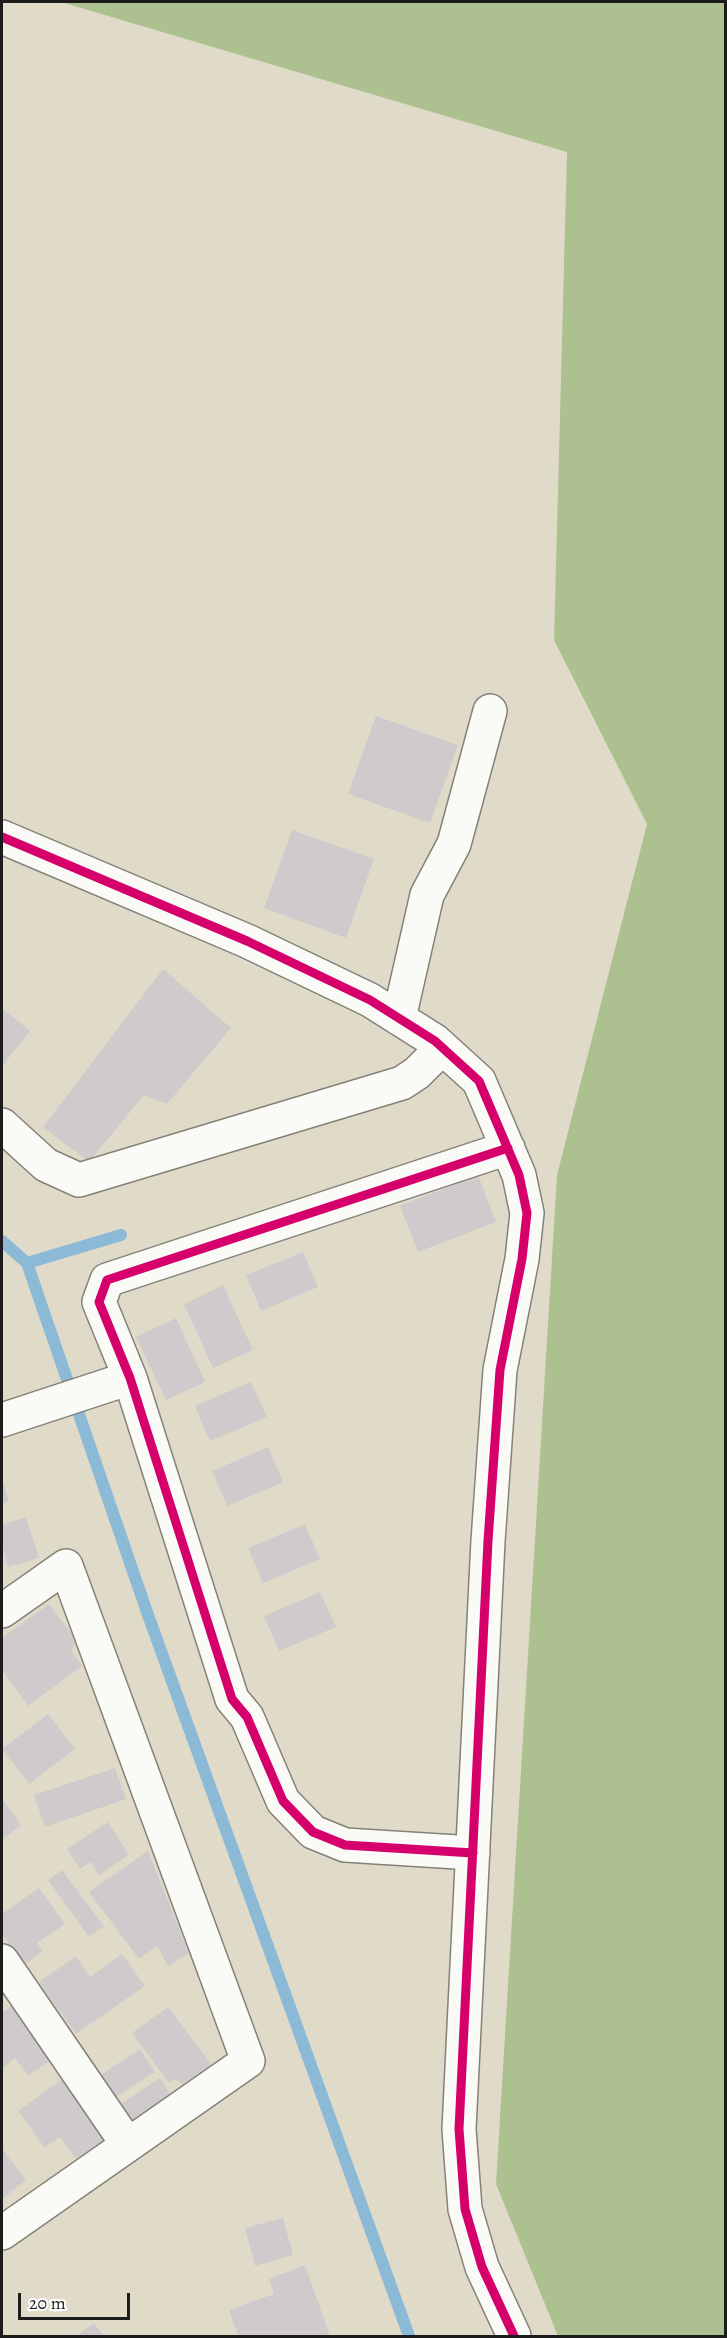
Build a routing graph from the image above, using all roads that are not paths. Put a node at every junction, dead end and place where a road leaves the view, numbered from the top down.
1 (490, 711) dead end
2 (2, 837) edge
3 (399, 1018) junction
4 (442, 1048) junction
5 (2, 1125) edge
6 (508, 1148) junction
7 (130, 1378) junction
8 (2, 1420) edge
9 (2, 1611) edge
10 (472, 1853) junction
11 (7, 1979) edge
12 (128, 2145) junction
13 (2, 2234) edge
14 (514, 2337) edge

1 - 3 street
2 - 3 street
3 - 4 street
4 - 5 street
4 - 6 street
6 - 7 street
6 - 10 street
7 - 8 street
7 - 10 street
9 - 12 street
10 - 14 street
11 - 12 street
12 - 13 street

